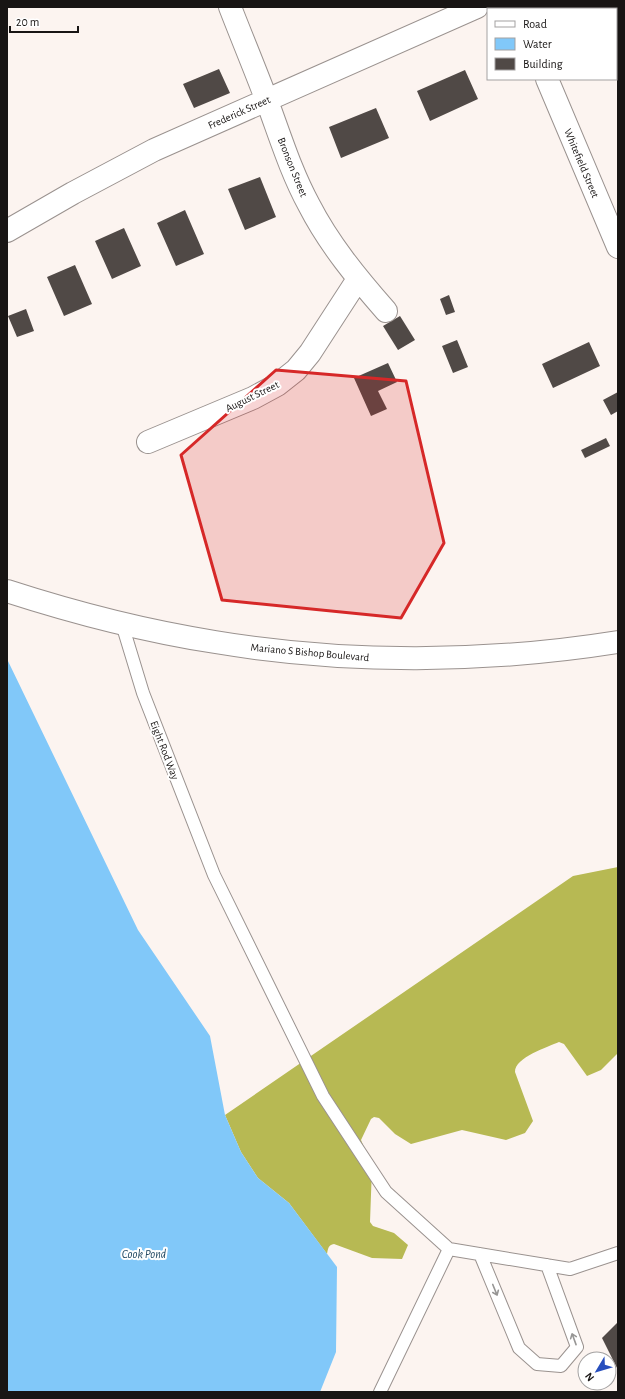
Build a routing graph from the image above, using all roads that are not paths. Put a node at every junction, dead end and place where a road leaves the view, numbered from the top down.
1 (230, 7) edge
2 (477, 7) edge
3 (547, 80) edge
4 (266, 100) junction
5 (7, 231) edge
6 (618, 247) edge
7 (358, 279) junction
8 (386, 311) dead end
9 (148, 442) dead end
10 (7, 591) edge
11 (122, 624) junction
12 (618, 642) edge
13 (449, 1249) junction
14 (618, 1253) edge
15 (480, 1254) junction
16 (546, 1265) junction
17 (380, 1392) edge

1 - 4 street, Bronson Street
2 - 4 street, Frederick Street
3 - 6 street, Whitefield Street
4 - 5 street, Frederick Street
4 - 7 street, Bronson Street
7 - 8 street, Bronson Street
7 - 9 street, August Street
10 - 11 street, Mariano S Bishop Boulevard
11 - 12 street, Mariano S Bishop Boulevard
11 - 13 lane, Eight Rod Way
13 - 15 lane
13 - 17 lane
14 - 16 lane
15 - 16 lane
15 -> 16 lane

